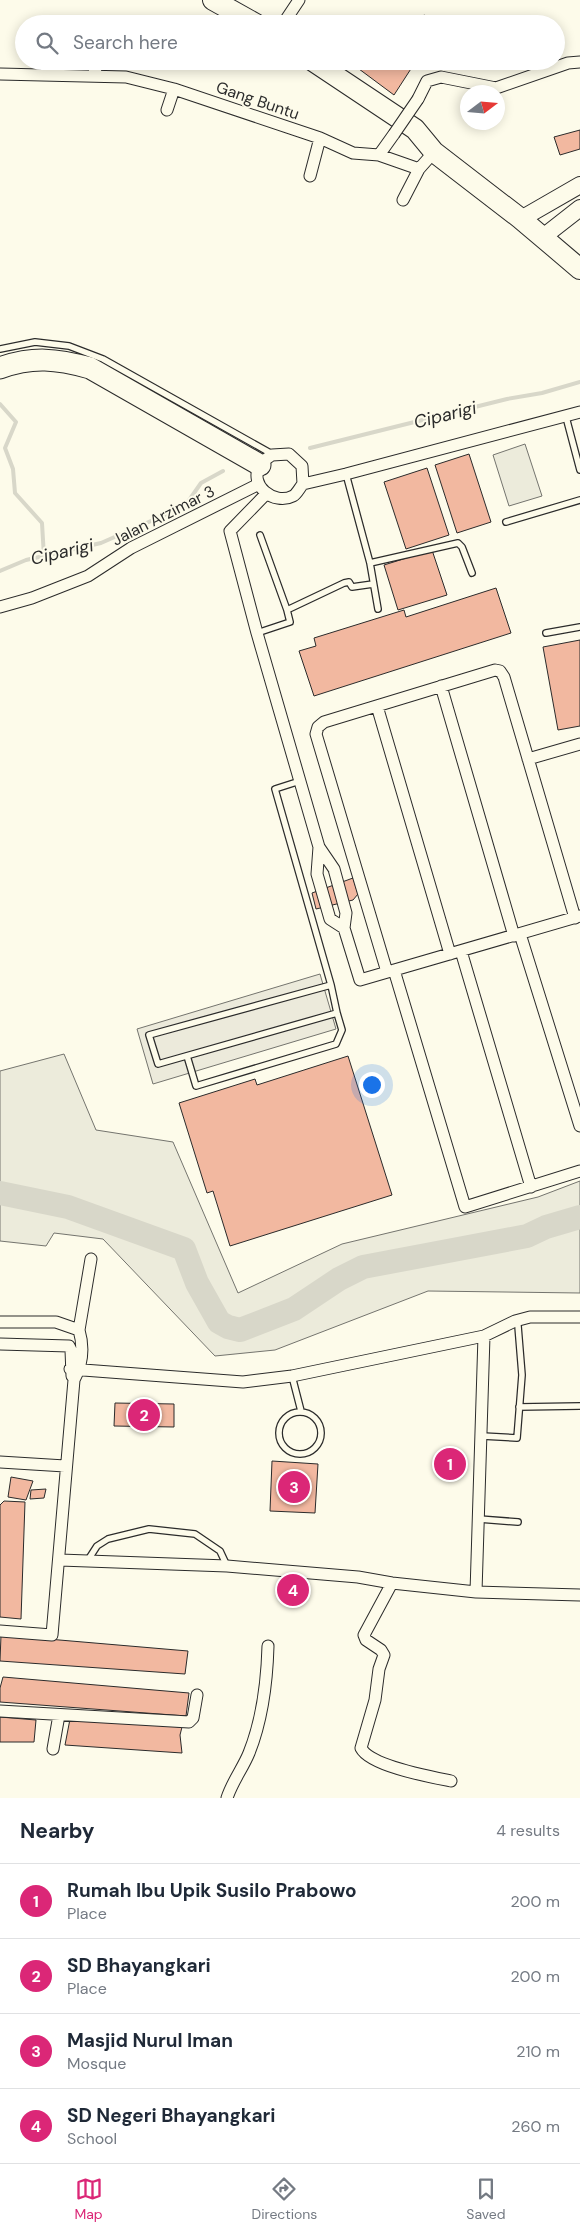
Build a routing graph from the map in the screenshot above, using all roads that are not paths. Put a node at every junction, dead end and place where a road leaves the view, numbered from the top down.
1 (299, 0) edge
2 (216, 1) edge
3 (240, 15) edge
4 (289, 15) edge
5 (580, 62) edge
6 (565, 64) edge
7 (47, 70) edge
8 (95, 70) edge
9 (326, 70) edge
10 (548, 70) edge
11 (0, 74) edge
12 (46, 75) junction
13 (93, 76) junction
14 (174, 88) junction
15 (168, 110) dead end
16 (414, 129) junction
17 (320, 138) junction
18 (434, 152) junction
19 (379, 155) junction
20 (419, 169) junction
21 (310, 176) dead end
22 (580, 185) edge
23 (402, 200) dead end
24 (580, 208) edge
25 (526, 215) junction
26 (548, 234) junction
27 (580, 253) edge
28 (580, 269) edge
29 (0, 349) edge
30 (0, 368) edge
31 (580, 412) edge
32 (566, 417) junction
33 (264, 468) junction
34 (580, 470) edge
35 (346, 474) junction
36 (303, 484) junction
37 (266, 494) junction
38 (580, 500) edge
39 (506, 522) dead end
40 (260, 535) dead end
41 (370, 563) junction
42 (472, 573) dead end
43 (373, 584) junction
44 (0, 607) edge
45 (378, 608) dead end
46 (287, 610) junction
47 (580, 627) edge
48 (257, 633) junction
49 (546, 633) dead end
50 (441, 686) junction
51 (377, 706) junction
52 (580, 744) edge
53 (528, 758) junction
54 (300, 782) junction
55 (319, 847) junction
56 (578, 917) edge
57 (344, 928) junction
58 (517, 935) junction
59 (455, 952) junction
60 (390, 971) junction
61 (331, 985) junction
62 (337, 1013) junction
63 (187, 1056) junction
64 (580, 1126) edge
65 (580, 1172) edge
66 (531, 1187) junction
67 (90, 1259) dead end
68 (580, 1317) edge
69 (515, 1321) junction
70 (0, 1322) edge
71 (79, 1330) junction
72 (484, 1336) junction
73 (0, 1344) edge
74 (74, 1373) junction
75 (292, 1376) junction
76 (580, 1406) edge
77 (519, 1407) junction
78 (301, 1412) junction
79 (482, 1436) junction
80 (0, 1462) edge
81 (65, 1466) junction
82 (479, 1520) junction
83 (518, 1522) dead end
84 (60, 1560) junction
85 (88, 1560) junction
86 (227, 1566) junction
87 (392, 1583) junction
88 (476, 1592) junction
89 (580, 1595) edge
90 (0, 1631) edge
91 (268, 1646) dead end
92 (197, 1695) dead end
93 (0, 1711) edge
94 (59, 1715) junction
95 (53, 1749) dead end
96 (451, 1781) dead end
97 (227, 1798) edge

1 - 4 street
2 - 3 highway
5 - 6 street, bridge
7 - 12 street
8 - 13 street
9 - 16 highway
10 - 19 street, bridge
11 - 12 street, Gang Buntu
12 - 13 street, Gang Buntu
13 - 14 street, Gang Buntu
14 - 15 street
14 - 17 street, Gang Buntu
16 - 18 highway
16 - 25 highway
17 - 19 street, Gang Buntu
17 - 21 street
18 - 20 street
18 - 25 highway
19 - 20 street, Gang Buntu
20 - 23 street
22 - 25 main road
24 - 26 main road
25 - 26 highway
26 - 27 highway
26 - 28 highway
29 - 33 lane
30 - 33 highway
31 - 32 street
32 - 34 lane
32 - 35 street
33 - 36 street
33 - 37 street
33 - 44 street, Jalan Arzimar 3
35 - 36 street
35 - 41 lane
36 - 37 street
37 - 48 street
38 - 39 lane
40 - 46 lane
41 - 42 lane
41 - 43 lane
43 - 45 lane
43 - 46 lane
46 - 48 lane
47 - 49 lane
48 - 54 street
50 - 51 street
50 - 53 street
50 - 58 street
51 - 59 street
51 - 60 street
52 - 53 street
53 - 56 street
54 - 55 street
54 - 61 lane
55 - 57 street
55 - 57 street
56 - 58 street
57 - 60 street
58 - 59 street
58 - 64 street
59 - 60 street
59 - 66 street
60 - 66 street
61 - 62 lane
61 - 63 lane
62 - 63 lane
62 - 63 lane
65 - 66 street
67 - 71 street
68 - 69 street
69 - 72 street
69 - 77 lane
70 - 71 street
71 - 74 street
72 - 75 street
72 - 79 street
73 - 74 street
74 - 75 street
74 - 81 street
75 - 78 lane
76 - 77 lane
77 - 79 lane
78 - 78 lane
79 - 82 street
80 - 81 street
81 - 84 street
82 - 83 lane
82 - 88 street
84 - 85 street
84 - 90 street
85 - 86 street
85 - 86 lane
86 - 87 street
87 - 88 street
87 - 96 street
88 - 89 street
91 - 97 street
92 - 94 street
93 - 94 street
94 - 95 street

